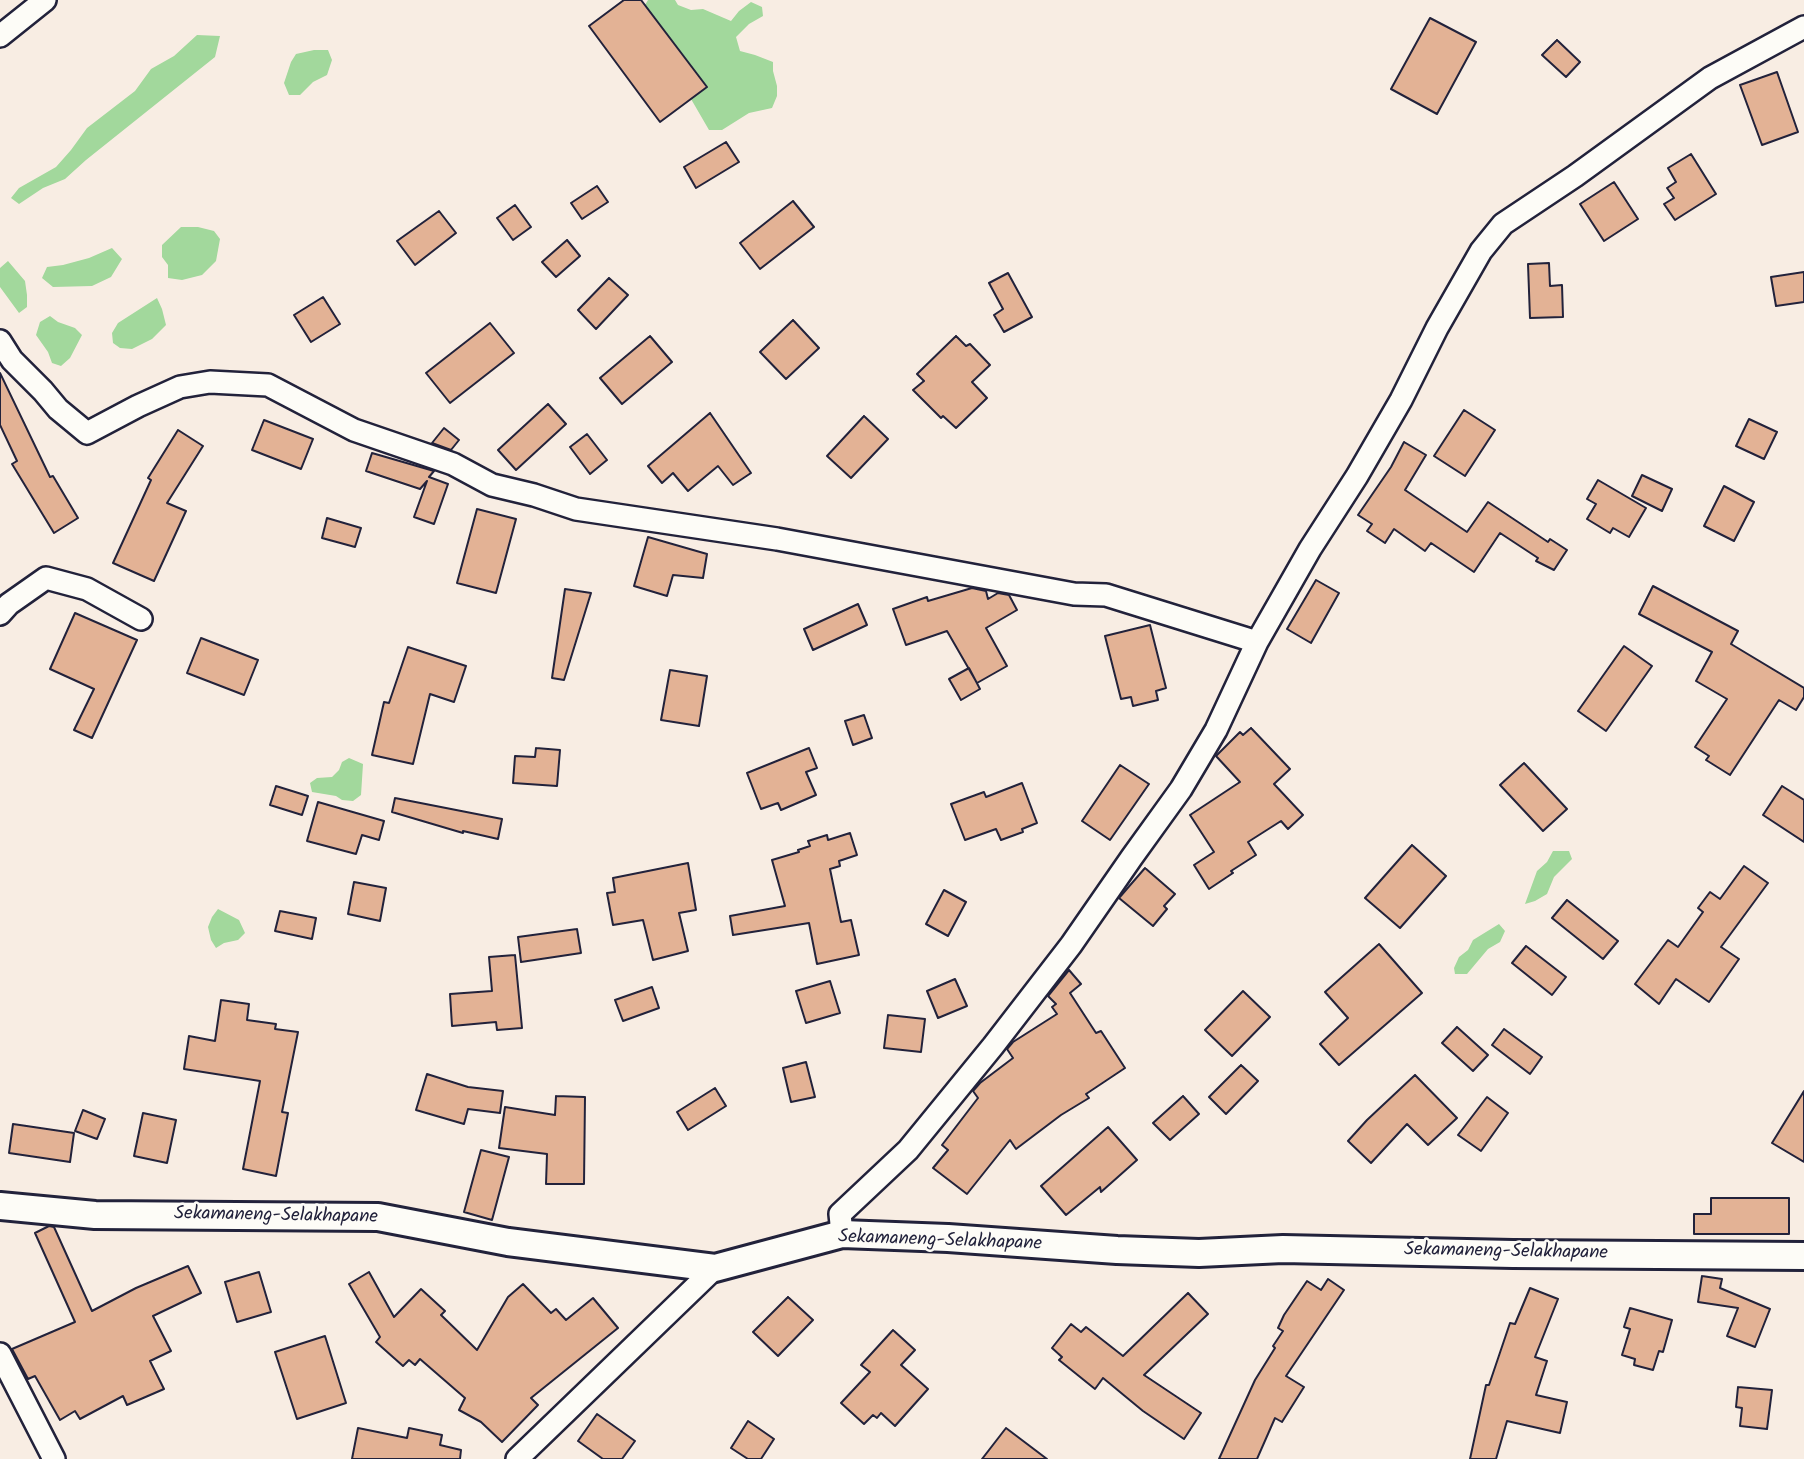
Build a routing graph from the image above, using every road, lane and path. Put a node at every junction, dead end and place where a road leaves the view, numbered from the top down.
1 (45, 0) edge
2 (1804, 27) edge
3 (0, 36) edge
4 (0, 341) edge
5 (0, 614) edge
6 (141, 619) dead end
7 (1257, 642) junction
8 (0, 1206) edge
9 (842, 1234) junction
10 (1804, 1256) edge
11 (715, 1268) junction
12 (0, 1354) edge
13 (54, 1459) edge
14 (517, 1459) edge

1 - 3 street
2 - 7 street
4 - 7 street
5 - 6 street
7 - 9 street
8 - 11 street, Sekamaneng-Selakhapane
9 - 10 street, Sekamaneng-Selakhapane
9 - 11 street, Sekamaneng-Selakhapane
11 - 14 street
12 - 13 street

